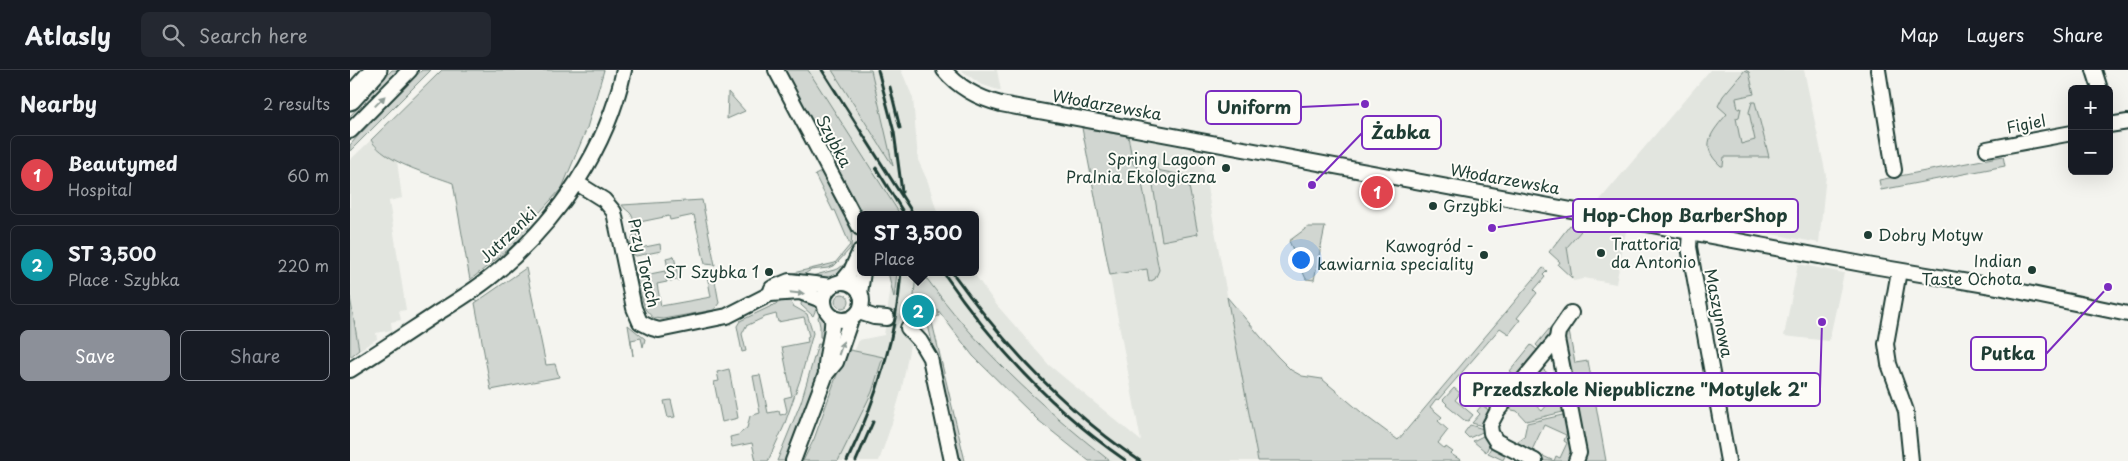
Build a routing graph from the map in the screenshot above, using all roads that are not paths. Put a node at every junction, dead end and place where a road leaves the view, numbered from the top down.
1 (376, 70) edge
2 (410, 70) edge
3 (624, 70) edge
4 (776, 70) edge
5 (944, 70) edge
6 (1878, 70) edge
7 (2094, 70) edge
8 (2099, 85) edge
9 (350, 99) edge
10 (2128, 122) edge
11 (2113, 124) edge
12 (350, 131) edge
13 (2068, 133) edge
14 (1987, 149) dead end
15 (1894, 170) dead end
16 (577, 183) junction
17 (857, 222) edge
18 (1690, 231) junction
19 (857, 258) edge
20 (1899, 271) junction
21 (862, 276) edge
22 (837, 284) junction
23 (770, 294) junction
24 (824, 301) junction
25 (858, 306) junction
26 (1571, 313) dead end
27 (2128, 314) edge
28 (832, 317) junction
29 (887, 317) tunnel mouth
30 (908, 328) tunnel mouth
31 (1557, 339) junction
32 (350, 370) edge
33 (826, 374) junction
34 (794, 461) edge
35 (952, 461) edge
36 (1535, 461) edge
37 (1576, 461) edge
38 (1728, 461) edge
39 (1911, 461) edge

1 - 9 main road
12 -> 2 street
3 - 16 street, Jutrzenki
4 - 17 street, Szybka
5 - 18 street, Włodarzewska
6 - 15 street
7 - 8 street
10 - 11 street
13 - 14 street, Figiel
16 - 23 street, Przy Torach
16 - 32 street, Jutrzenki
18 - 20 street, Włodarzewska
18 - 38 street, Maszynowa
19 - 22 street
20 - 27 street, Włodarzewska
20 - 39 street
21 - 25 street
22 - 23 street, Przy Torach
22 - 24 street
22 - 25 street
23 -> 24 street, Przy Torach
24 - 28 street
25 - 28 street
25 - 29 street
33 -> 25 street
26 - 31 street
28 - 33 street
30 - 35 street
31 - 36 street
31 - 37 street
33 - 34 street

